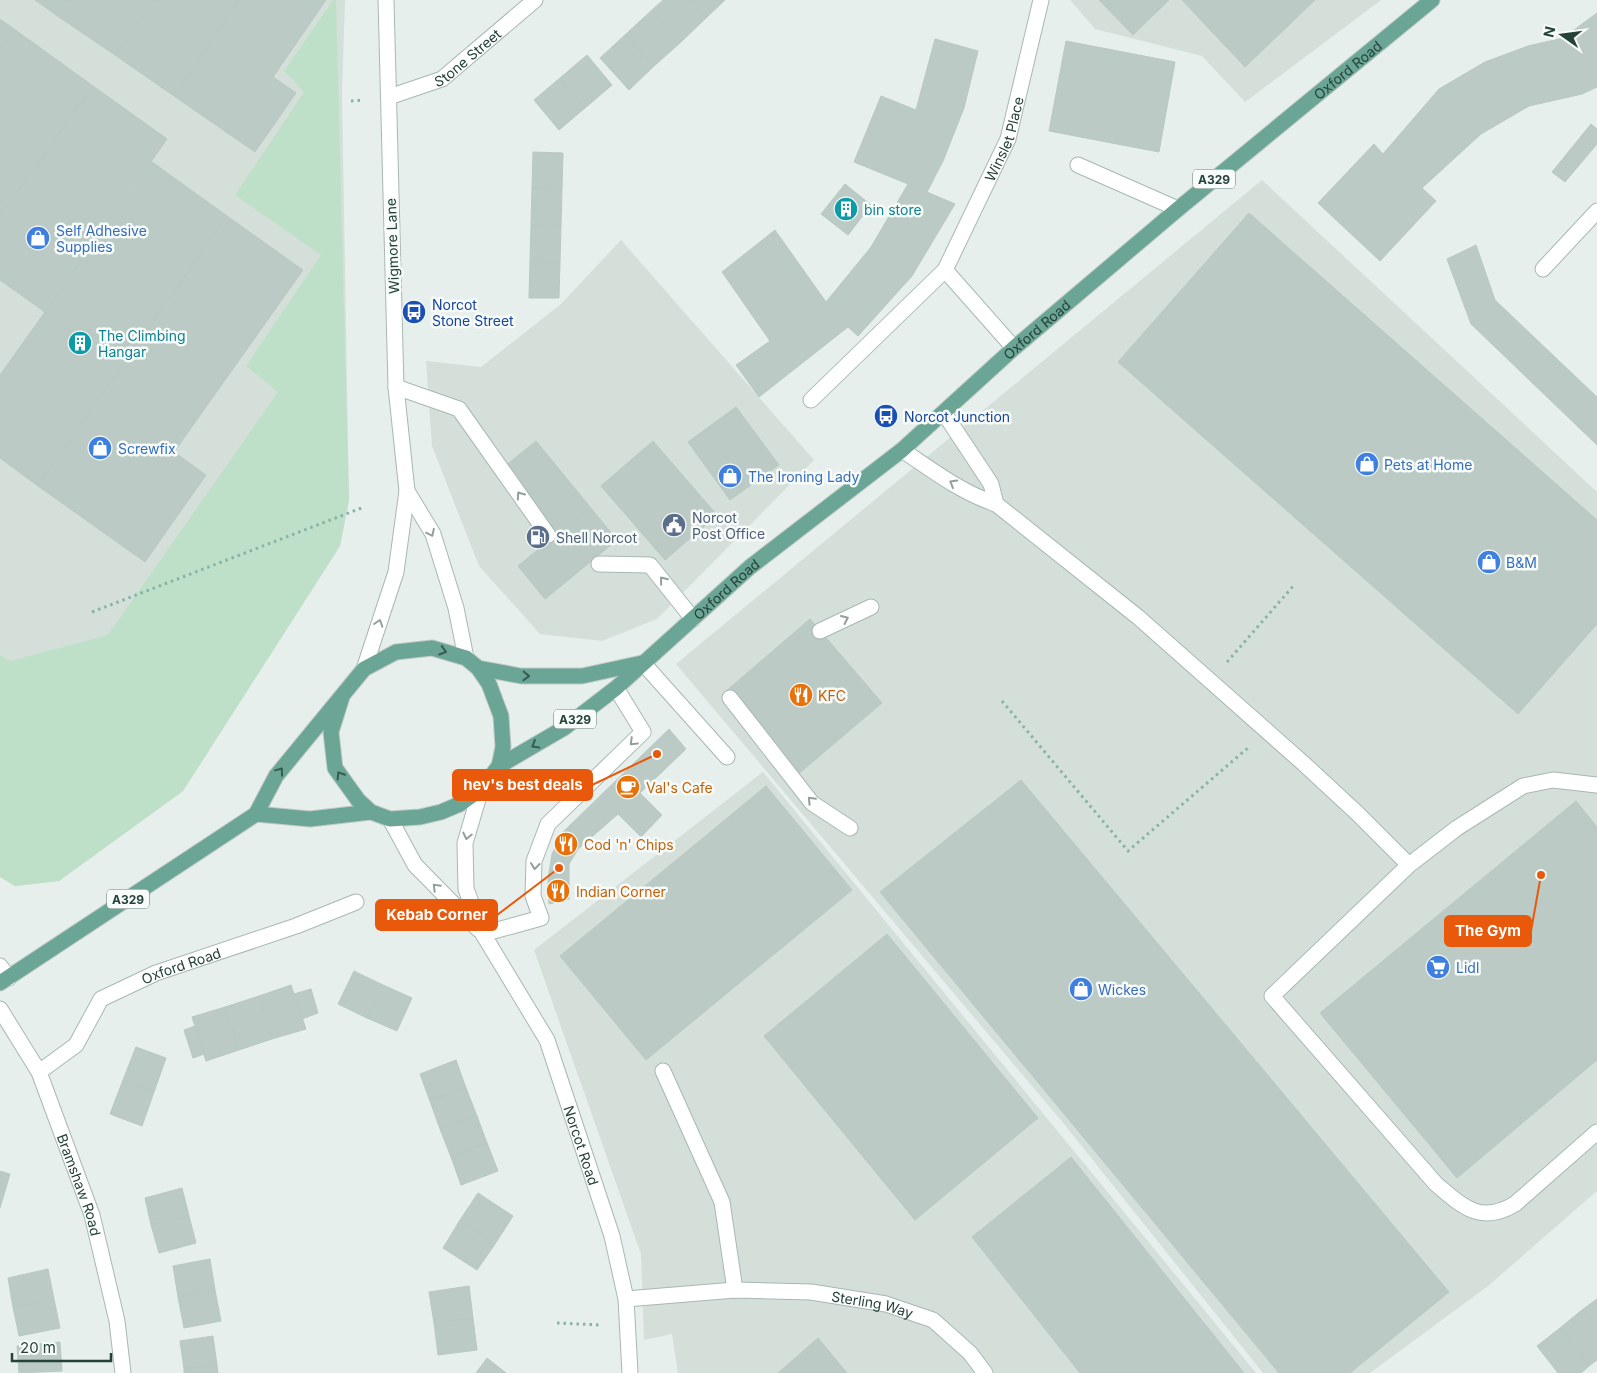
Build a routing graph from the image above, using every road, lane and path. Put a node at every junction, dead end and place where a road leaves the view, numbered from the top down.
1 (386, 0) edge
2 (535, 0) edge
3 (1041, 0) edge
4 (1432, 0) edge
5 (389, 97) junction
6 (1078, 165) dead end
7 (1178, 209) junction
8 (1597, 211) edge
9 (1543, 269) dead end
10 (945, 270) junction
11 (1014, 348) junction
12 (396, 388) junction
13 (811, 400) dead end
14 (944, 413) junction
15 (902, 450) junction
16 (407, 491) junction
17 (996, 504) junction
18 (364, 507) dead end
19 (548, 535) dead end
20 (599, 564) dead end
21 (1295, 584) dead end
22 (871, 607) dead end
23 (92, 612) dead end
24 (692, 619) junction
25 (820, 631) dead end
26 (643, 662) junction
27 (472, 663) junction
28 (1225, 664) dead end
29 (364, 669) junction
30 (616, 688) junction
31 (342, 698) junction
32 (730, 698) dead end
33 (1002, 701) dead end
34 (1267, 732) junction
35 (727, 757) dead end
36 (499, 766) junction
37 (1597, 785) edge
38 (481, 790) junction
39 (371, 812) junction
40 (256, 814) junction
41 (390, 819) junction
42 (850, 828) dead end
43 (1408, 865) junction
44 (356, 902) dead end
45 (483, 934) junction
46 (3, 975) edge
47 (0, 1009) edge
48 (663, 1071) dead end
49 (39, 1072) junction
50 (1597, 1132) edge
51 (734, 1290) junction
52 (626, 1299) junction
53 (557, 1323) dead end
54 (601, 1325) dead end
55 (123, 1373) edge
56 (630, 1373) edge
57 (985, 1373) edge

1 - 5 street, Wigmore Lane
2 - 5 street, Stone Street
3 - 10 street, Winslet Place
4 - 7 main road, Oxford Road / A329
5 - 12 street, Wigmore Lane
6 - 7 street
7 - 11 main road, Oxford Road / A329
8 - 9 street
10 - 11 street
10 - 13 street, Winslet Place
11 - 14 main road, Oxford Road / A329
12 - 16 street, Wigmore Lane
19 -> 12 street
14 - 15 main road, Oxford Road / A329
14 - 17 street
17 -> 15 street
15 - 24 main road, Oxford Road / A329
16 -> 27 street, Wigmore Lane
29 -> 16 street, Wigmore Lane
17 - 34 street
18 - 23 path
24 -> 20 street
21 - 28 path
25 -> 22 street
24 - 26 main road, Oxford Road / A329
27 -> 26 main road, Oxford Road / A329
26 - 30 main road, Oxford Road / A329
26 - 35 street
29 -> 27 main road
27 - 36 main road
29 - 31 main road
30 -> 36 main road, Oxford Road / A329
30 -> 45 street
39 -> 31 main road
40 -> 31 main road, A329
42 -> 32 street
33 - 34 path
34 - 43 street
36 - 38 main road
37 - 43 street
38 - 41 main road
38 -> 45 street, Norcot Road
39 - 40 main road
39 - 41 main road
40 - 46 main road, A329
45 -> 41 street, Norcot Road
43 - 50 street
44 - 49 street, Oxford Road
45 - 52 street, Norcot Road
47 - 49 street, Bramshaw Road
48 - 51 street
49 - 55 street, Bramshaw Road
51 - 52 street, Sterling Way
51 - 57 street, Sterling Way
52 - 56 street, Norcot Road
53 - 54 path

